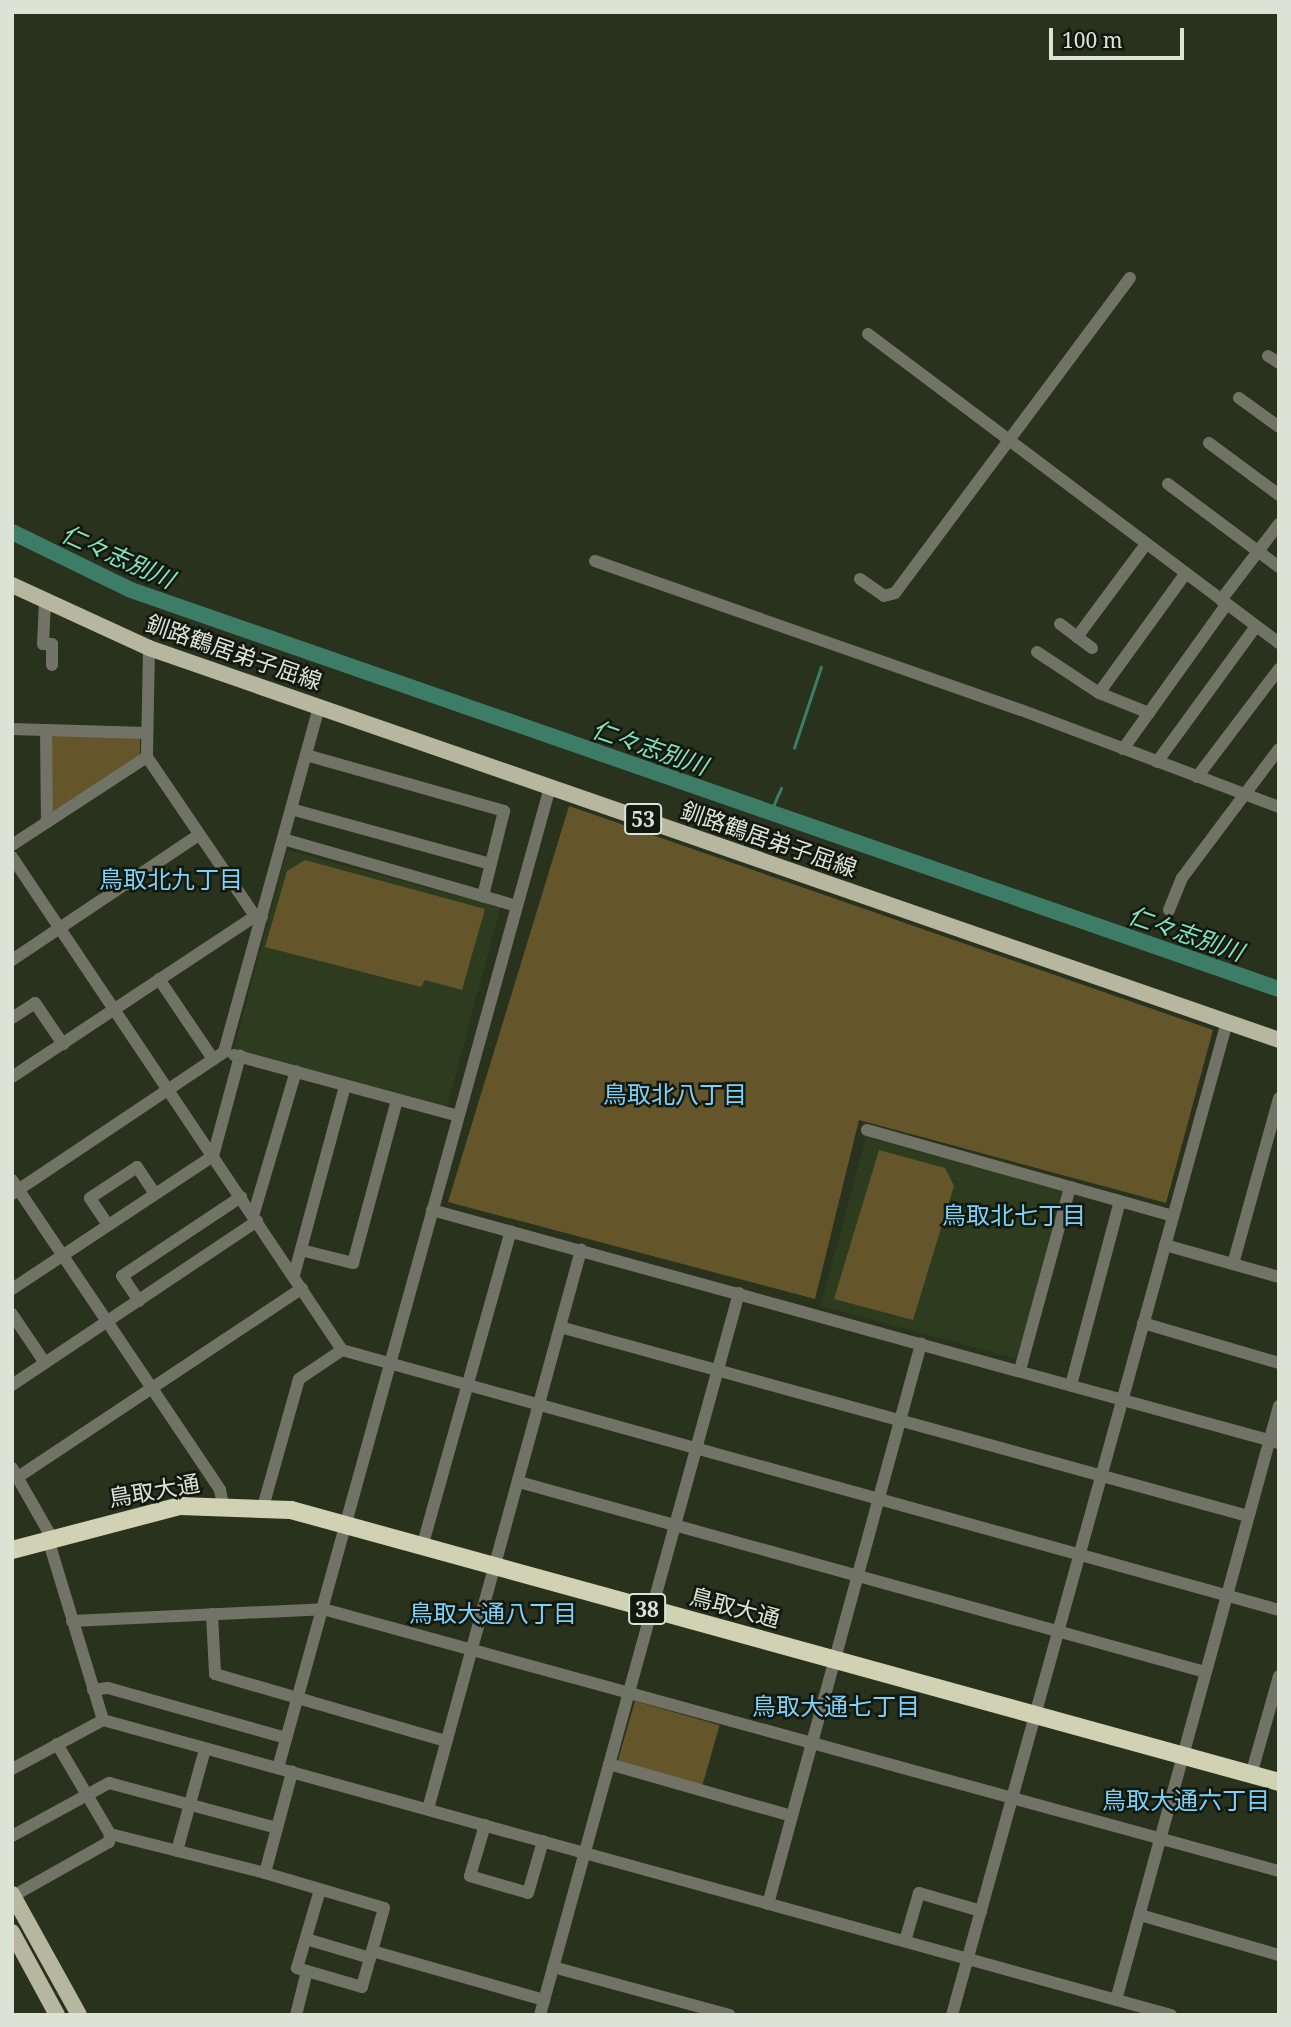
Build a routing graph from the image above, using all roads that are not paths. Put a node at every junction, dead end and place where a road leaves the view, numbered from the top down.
1 (1130, 278) dead end
2 (868, 334) dead end
3 (1239, 398) dead end
4 (1279, 427) edge
5 (1010, 440) junction
6 (1209, 443) dead end
7 (1168, 484) dead end
8 (1279, 495) edge
9 (1279, 524) edge
10 (1146, 544) junction
11 (1257, 551) junction
12 (595, 561) dead end
13 (1279, 567) edge
14 (1186, 573) junction
15 (860, 579) dead end
16 (12, 585) edge
17 (45, 602) junction
18 (1224, 602) junction
19 (1060, 624) dead end
20 (1256, 626) junction
21 (1077, 637) junction
22 (1279, 643) edge
23 (149, 648) junction
24 (1092, 648) dead end
25 (1037, 652) dead end
26 (52, 665) dead end
27 (1279, 670) edge
28 (1099, 693) junction
29 (319, 706) junction
30 (1149, 713) junction
31 (12, 729) edge
32 (46, 730) junction
33 (146, 733) junction
34 (1279, 749) edge
35 (1123, 750) junction
36 (306, 755) junction
37 (147, 757) junction
38 (1157, 762) junction
39 (1197, 777) junction
40 (550, 787) junction
41 (1244, 794) junction
42 (1279, 807) edge
43 (291, 808) junction
44 (47, 822) junction
45 (199, 835) junction
46 (283, 839) junction
47 (12, 845) edge
48 (12, 857) edge
49 (491, 864) junction
50 (483, 896) junction
51 (517, 906) junction
52 (1169, 910) dead end
53 (259, 916) junction
54 (61, 928) junction
55 (12, 960) edge
56 (159, 979) junction
57 (115, 1009) junction
58 (12, 1018) edge
59 (1227, 1022) junction
60 (1279, 1040) edge
61 (63, 1044) junction
62 (219, 1055) junction
63 (240, 1056) junction
64 (296, 1071) junction
65 (12, 1077) edge
66 (345, 1086) junction
67 (168, 1089) junction
68 (1279, 1098) edge
69 (397, 1100) junction
70 (458, 1116) junction
71 (867, 1130) dead end
72 (213, 1156) junction
73 (1070, 1187) junction
74 (14, 1188) edge
75 (155, 1194) junction
76 (241, 1197) junction
77 (1120, 1201) junction
78 (432, 1210) junction
79 (1173, 1216) junction
80 (255, 1218) junction
81 (108, 1225) junction
82 (511, 1231) junction
83 (1165, 1245) junction
84 (301, 1250) junction
85 (581, 1250) junction
86 (63, 1256) junction
87 (1233, 1264) junction
88 (294, 1275) junction
89 (1279, 1277) edge
90 (302, 1288) junction
91 (12, 1289) edge
92 (739, 1293) junction
93 (139, 1301) junction
94 (12, 1314) edge
95 (107, 1322) junction
96 (1143, 1323) junction
97 (560, 1327) junction
98 (921, 1344) junction
99 (342, 1350) junction
100 (46, 1363) junction
101 (391, 1363) junction
102 (1279, 1363) edge
103 (1020, 1370) junction
104 (717, 1371) junction
105 (12, 1385) edge
106 (469, 1385) junction
107 (1071, 1385) junction
108 (152, 1388) junction
109 (1122, 1400) junction
110 (538, 1404) junction
111 (1279, 1406) edge
112 (900, 1421) junction
113 (1274, 1441) edge
114 (696, 1447) junction
115 (15, 1473) edge
116 (1100, 1475) junction
117 (519, 1482) junction
118 (879, 1499) junction
119 (223, 1504) junction
120 (263, 1507) junction
121 (1248, 1516) junction
122 (674, 1525) junction
123 (347, 1526) junction
124 (50, 1538) junction
125 (422, 1547) junction
126 (12, 1550) edge
127 (1079, 1553) junction
128 (494, 1565) junction
129 (858, 1574) junction
130 (1227, 1594) junction
131 (323, 1609) junction
132 (652, 1610) junction
133 (1279, 1610) edge
134 (212, 1614) junction
135 (72, 1621) junction
136 (1058, 1631) junction
137 (472, 1648) junction
138 (835, 1659) junction
139 (1205, 1672) junction
140 (1279, 1676) edge
141 (93, 1690) junction
142 (629, 1693) junction
143 (298, 1698) junction
144 (1035, 1715) junction
145 (103, 1720) junction
146 (286, 1738) junction
147 (446, 1741) junction
148 (812, 1743) junction
149 (57, 1744) junction
150 (205, 1749) junction
151 (1182, 1756) junction
152 (609, 1765) junction
153 (278, 1768) junction
154 (12, 1769) edge
155 (292, 1772) junction
156 (1251, 1775) junction
157 (1279, 1782) edge
158 (87, 1795) junction
159 (1012, 1798) junction
160 (190, 1804) junction
161 (428, 1809) junction
162 (792, 1816) junction
163 (485, 1825) junction
164 (277, 1828) junction
165 (110, 1834) junction
166 (12, 1836) edge
167 (1160, 1838) junction
168 (543, 1841) junction
169 (177, 1851) junction
170 (584, 1852) junction
171 (1279, 1871) edge
172 (265, 1873) junction
173 (320, 1890) junction
174 (13, 1895) edge
175 (768, 1904) junction
176 (981, 1911) junction
177 (1140, 1915) junction
178 (12, 1932) edge
179 (306, 1939) junction
180 (905, 1941) junction
181 (371, 1954) junction
182 (1279, 1955) edge
183 (968, 1959) junction
184 (553, 1967) junction
185 (307, 1971) junction
186 (544, 2000) junction
187 (1116, 2000) junction
188 (57, 2015) edge
189 (79, 2015) edge
190 (296, 2015) edge
191 (540, 2015) edge
192 (730, 2015) edge
193 (952, 2015) edge
194 (1171, 2015) edge

1 - 5 street
2 - 5 street
3 - 4 street
5 - 10 street
5 - 15 street
6 - 8 street
7 - 11 street
9 - 11 street
10 - 14 street
10 - 21 street
11 - 13 street
11 - 18 street
12 - 35 street
14 - 18 street
14 - 28 street
16 - 17 main road, 釧路鶴居弟子屈線 / 53
17 - 23 main road, 釧路鶴居弟子屈線 / 53
17 - 26 street
18 - 20 street
18 - 30 street
19 - 21 street
20 - 22 street
20 - 38 street
21 - 24 street
23 - 29 main road, 釧路鶴居弟子屈線 / 53
23 - 33 street
25 - 28 street
27 - 39 street
28 - 30 street
29 - 36 street
29 - 40 main road, 釧路鶴居弟子屈線 / 53
30 - 35 street
31 - 32 street
32 - 33 street
32 - 44 street
33 - 37 street
34 - 41 street
35 - 38 street
36 - 43 street
36 - 49 street
37 - 44 street
37 - 45 street
38 - 39 street
39 - 41 street
40 - 51 street
40 - 59 main road, 釧路鶴居弟子屈線 / 53
41 - 42 street
41 - 52 street
43 - 46 street
43 - 49 street
44 - 47 street
45 - 53 street
45 - 54 street
46 - 50 street
46 - 53 street
48 - 54 street
49 - 50 street
50 - 51 street
51 - 70 street
53 - 56 street
53 - 62 street
54 - 55 street
54 - 57 street
56 - 57 street
56 - 62 street
57 - 61 street
57 - 67 street
58 - 61 street
59 - 60 main road, 釧路鶴居弟子屈線 / 53
59 - 79 street
61 - 65 street
62 - 63 street
62 - 67 street
63 - 64 street
63 - 72 street
64 - 66 street
64 - 80 street
66 - 69 street
66 - 84 street
67 - 72 street
67 - 74 street
68 - 87 street
69 - 70 street
69 - 84 street
70 - 78 street
71 - 73 street
72 - 75 street
72 - 76 street
73 - 77 street
73 - 103 street
74 - 86 street
75 - 81 street
75 - 81 street
76 - 80 street
76 - 93 street
77 - 79 street
77 - 107 street
78 - 82 street
78 - 101 street
79 - 83 street
80 - 88 street
80 - 93 street
81 - 86 street
82 - 85 street
82 - 106 street
83 - 87 street
83 - 96 street
84 - 88 street
85 - 92 street
85 - 97 street
86 - 91 street
86 - 95 street
87 - 89 street
88 - 90 street
90 - 99 street
90 - 108 street
92 - 98 street
92 - 104 street
93 - 95 street
94 - 100 street
95 - 100 street
95 - 108 street
96 - 102 street
96 - 109 street
97 - 104 street
97 - 110 street
98 - 103 street
98 - 112 street
99 - 101 street
99 - 120 street
100 - 105 street
101 - 106 street
101 - 123 street
103 - 107 street
104 - 112 street
104 - 114 street
106 - 110 street
106 - 125 street
107 - 109 street
108 - 115 street
108 - 119 street
109 - 113 street
109 - 116 street
110 - 114 street
110 - 117 street
111 - 113 street
112 - 116 street
112 - 118 street
113 - 121 street
114 - 118 street
114 - 122 street
115 - 124 street
116 - 121 street
116 - 127 street
117 - 122 street
117 - 128 street
118 - 127 street
118 - 129 street
119 - 120 highway, 鳥取大通 / 38
119 - 124 highway, 鳥取大通 / 38
120 - 123 highway, 鳥取大通 / 38
121 - 130 street
122 - 129 street
122 - 132 street
123 - 125 highway, 鳥取大通 / 38
123 - 131 street
124 - 126 highway, 鳥取大通 / 38
124 - 135 street
125 - 128 highway, 鳥取大通 / 38
127 - 130 street
127 - 136 street
128 - 132 highway, 鳥取大通 / 38
128 - 137 street
129 - 136 street
129 - 138 street
130 - 133 street
130 - 139 street
131 - 134 street
131 - 137 street
131 - 143 street
132 - 138 highway, 鳥取大通 / 38
132 - 142 street
134 - 135 street
134 - 143 street
135 - 141 street
136 - 139 street
136 - 144 street
137 - 142 street
137 - 147 street
138 - 144 highway, 鳥取大通 / 38
138 - 148 street
139 - 151 street
140 - 156 street
141 - 145 street
141 - 146 street
142 - 148 street
142 - 152 street
143 - 146 street
143 - 147 street
144 - 151 highway, 鳥取大通 / 38
144 - 159 street
145 - 149 street
145 - 150 street
146 - 153 street
147 - 161 street
148 - 159 street
148 - 162 street
149 - 154 street
149 - 158 street
150 - 153 street
150 - 160 street
151 - 156 highway, 鳥取大通 / 38
151 - 167 street
152 - 162 street
152 - 170 street
153 - 155 street
155 - 161 street
155 - 164 street
156 - 157 highway, 鳥取大通 / 38
158 - 160 street
158 - 165 street
158 - 166 street
159 - 167 street
159 - 176 street
160 - 164 street
160 - 169 street
161 - 163 street
162 - 175 street
163 - 168 street
163 - 168 street
164 - 172 street
165 - 169 street
165 - 174 street
167 - 171 street
167 - 177 street
168 - 170 street
169 - 172 street
170 - 175 street
170 - 184 street
172 - 173 street
173 - 179 street
173 - 181 street
174 - 189 main road
175 - 180 street
176 - 180 street
176 - 183 street
177 - 182 street
177 - 187 street
178 - 188 main road
179 - 181 street
179 - 185 street
180 - 183 street
181 - 185 street
181 - 186 street
183 - 187 street
183 - 193 street
184 - 186 street
184 - 192 street
185 - 190 street
186 - 191 street
187 - 194 street

